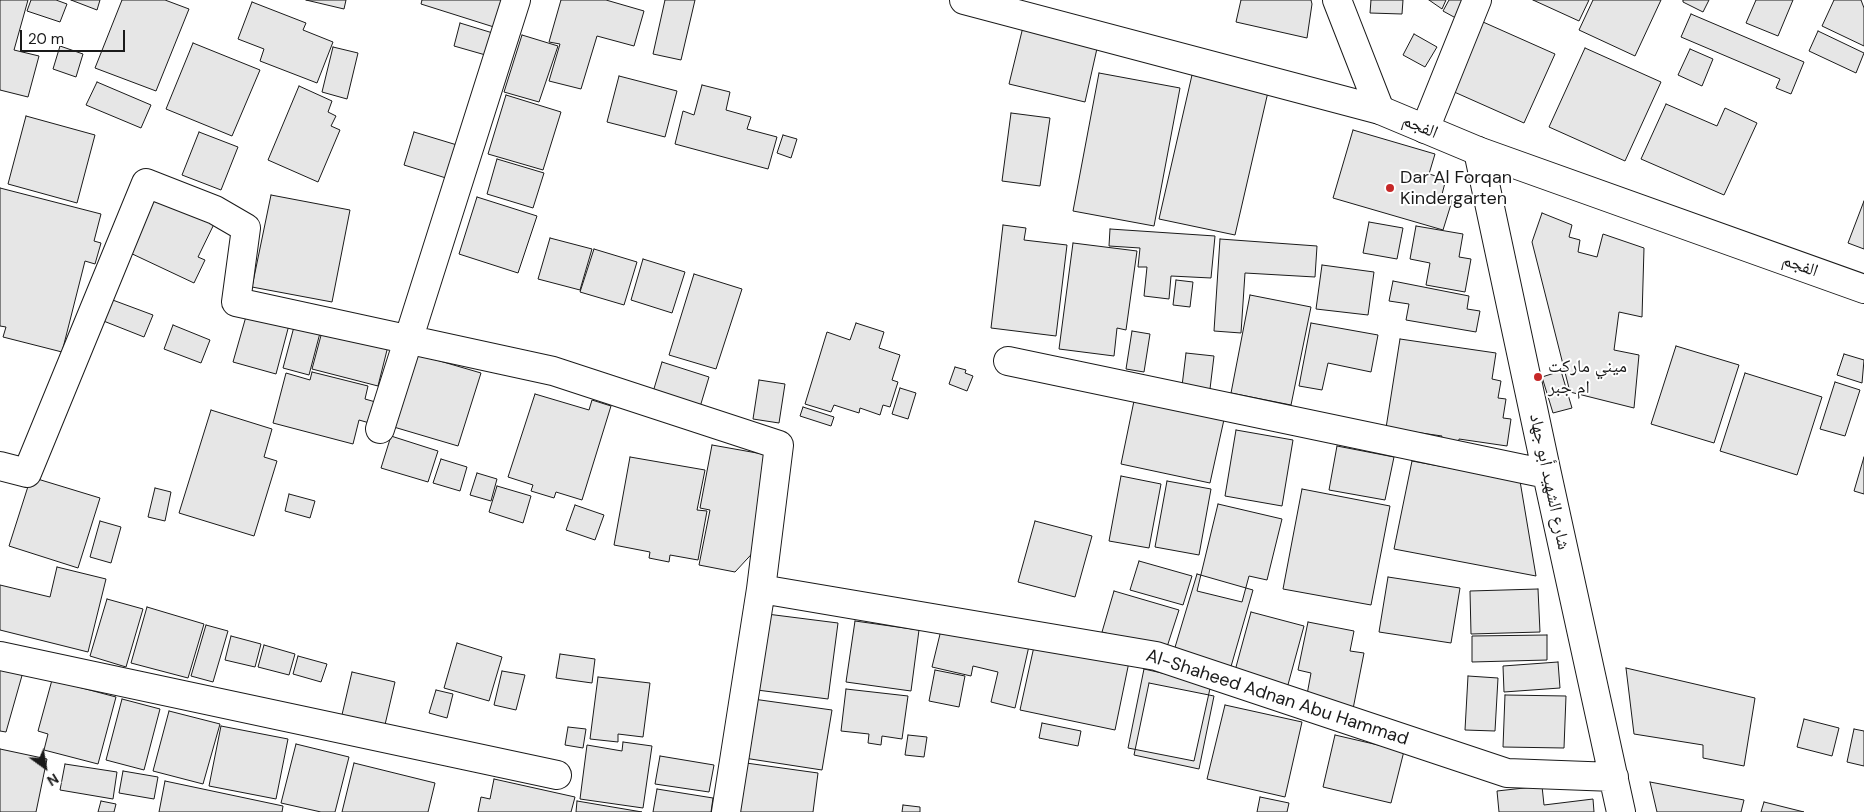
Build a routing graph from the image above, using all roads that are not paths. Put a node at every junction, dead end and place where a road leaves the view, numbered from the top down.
1 (516, 0) edge
2 (964, 0) edge
3 (1337, 0) edge
4 (1477, 0) edge
5 (1380, 110) junction
6 (1425, 129) junction
7 (1478, 151) junction
8 (1864, 290) edge
9 (408, 340) junction
10 (1008, 361) dead end
11 (380, 429) dead end
12 (0, 466) edge
13 (1547, 474) junction
14 (761, 589) junction
15 (0, 656) edge
16 (557, 775) dead end
17 (1614, 776) junction
18 (726, 812) edge
19 (1621, 812) edge

1 - 9 street
2 - 5 street, الفجم
3 - 5 street
4 - 6 street
5 - 6 street, الفجم
6 - 7 street, الفجم
7 - 8 street, الفجم
7 - 13 street, شارع الشهيد أبو جهاد
9 - 11 street
9 - 12 street
9 - 14 street
10 - 13 street
13 - 17 street, شارع الشهيد أبو جهاد
14 - 17 street, Al-Shaheed Adnan Abu Hammad
14 - 18 street
15 - 16 street
17 - 19 street, شارع الشهيد أبو جهاد

